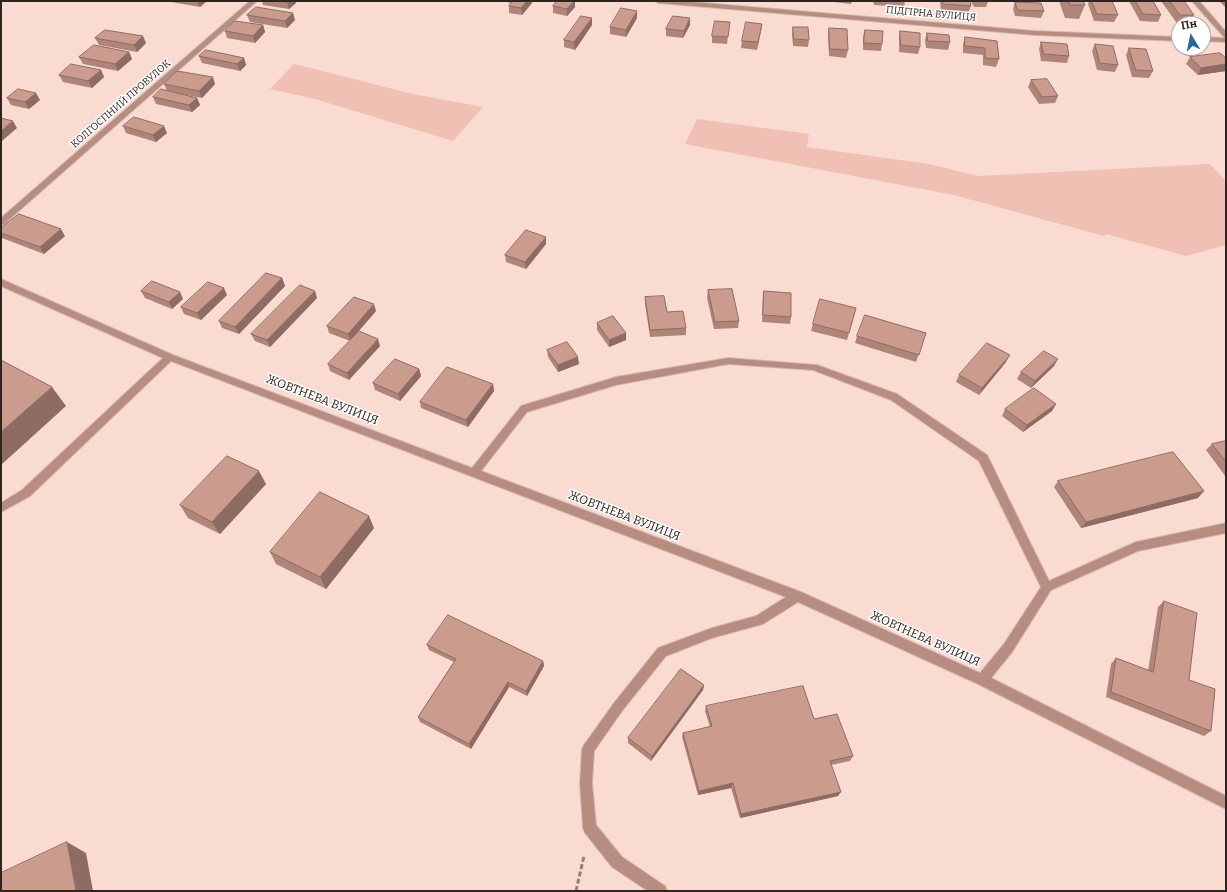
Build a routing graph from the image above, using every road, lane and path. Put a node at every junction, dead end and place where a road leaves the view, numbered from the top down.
1 (254, 1) edge
2 (658, 1) edge
3 (1195, 1) edge
4 (1226, 36) edge
5 (1171, 38) edge
6 (1211, 39) edge
7 (1226, 40) edge
8 (1, 222) edge
9 (1, 282) edge
10 (170, 357) junction
11 (474, 472) junction
12 (1, 508) edge
13 (1226, 528) edge
14 (1047, 587) junction
15 (798, 596) junction
16 (982, 680) junction
17 (1226, 803) edge
18 (590, 828) junction
19 (576, 891) edge
20 (660, 891) edge

1 - 8 street, КОЛГОСПНИЙ ПРОВУЛОК
2 - 5 street, ПІДГІРНА ВУЛИЦЯ
3 - 4 street
6 - 7 street
9 - 10 street, ЖОВТНЕВА ВУЛИЦЯ
10 - 11 street, ЖОВТНЕВА ВУЛИЦЯ
10 - 12 street
11 - 14 street
11 - 15 street, ЖОВТНЕВА ВУЛИЦЯ
13 - 14 street
14 - 16 street
15 - 16 street, ЖОВТНЕВА ВУЛИЦЯ
15 - 18 street
16 - 17 street, ЖОВТНЕВА ВУЛИЦЯ
18 - 19 path
18 - 20 street

